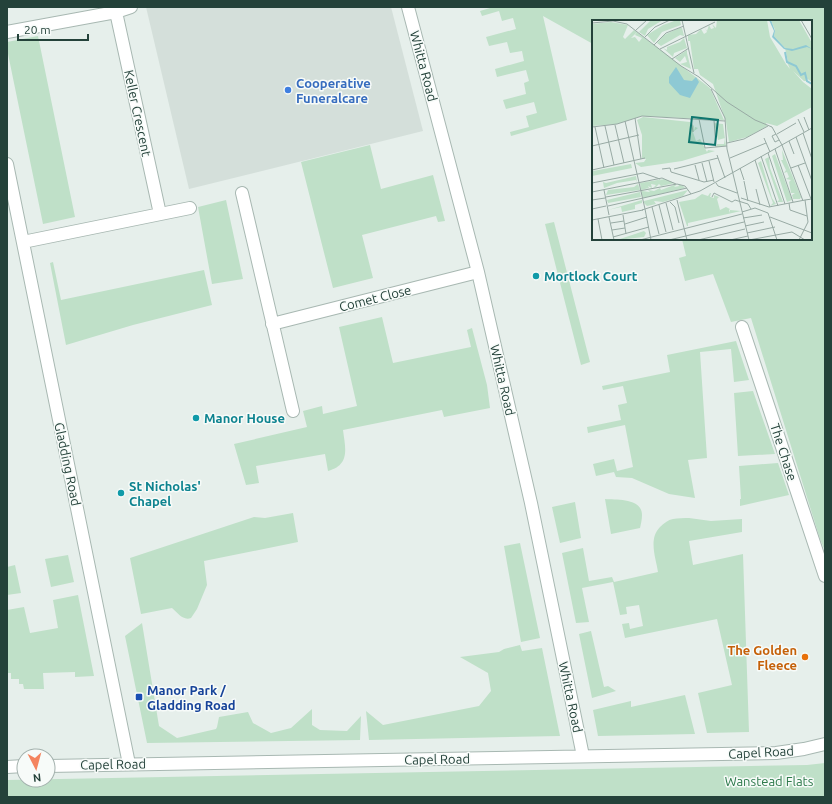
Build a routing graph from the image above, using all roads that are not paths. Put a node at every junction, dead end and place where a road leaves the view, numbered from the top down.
1 (131, 7) edge
2 (408, 7) edge
3 (116, 12) junction
4 (7, 32) edge
5 (7, 164) edge
6 (242, 193) dead end
7 (190, 208) dead end
8 (160, 214) junction
9 (23, 242) junction
10 (478, 272) junction
11 (272, 324) junction
12 (742, 327) dead end
13 (292, 411) dead end
14 (825, 576) edge
15 (825, 744) edge
16 (583, 756) junction
17 (129, 764) junction
18 (56, 766) edge

1 - 3 street
2 - 10 street, Whitta Road
3 - 4 street
3 - 8 street, Keller Crescent
5 - 9 street, Gladding Road
6 - 11 street
7 - 8 street
8 - 9 street
9 - 17 street, Gladding Road
10 - 11 street, Comet Close
10 - 16 street, Whitta Road
11 - 13 street
12 - 14 street, The Chase
15 - 16 street, Capel Road
16 - 17 street, Capel Road
17 - 18 street, Capel Road

